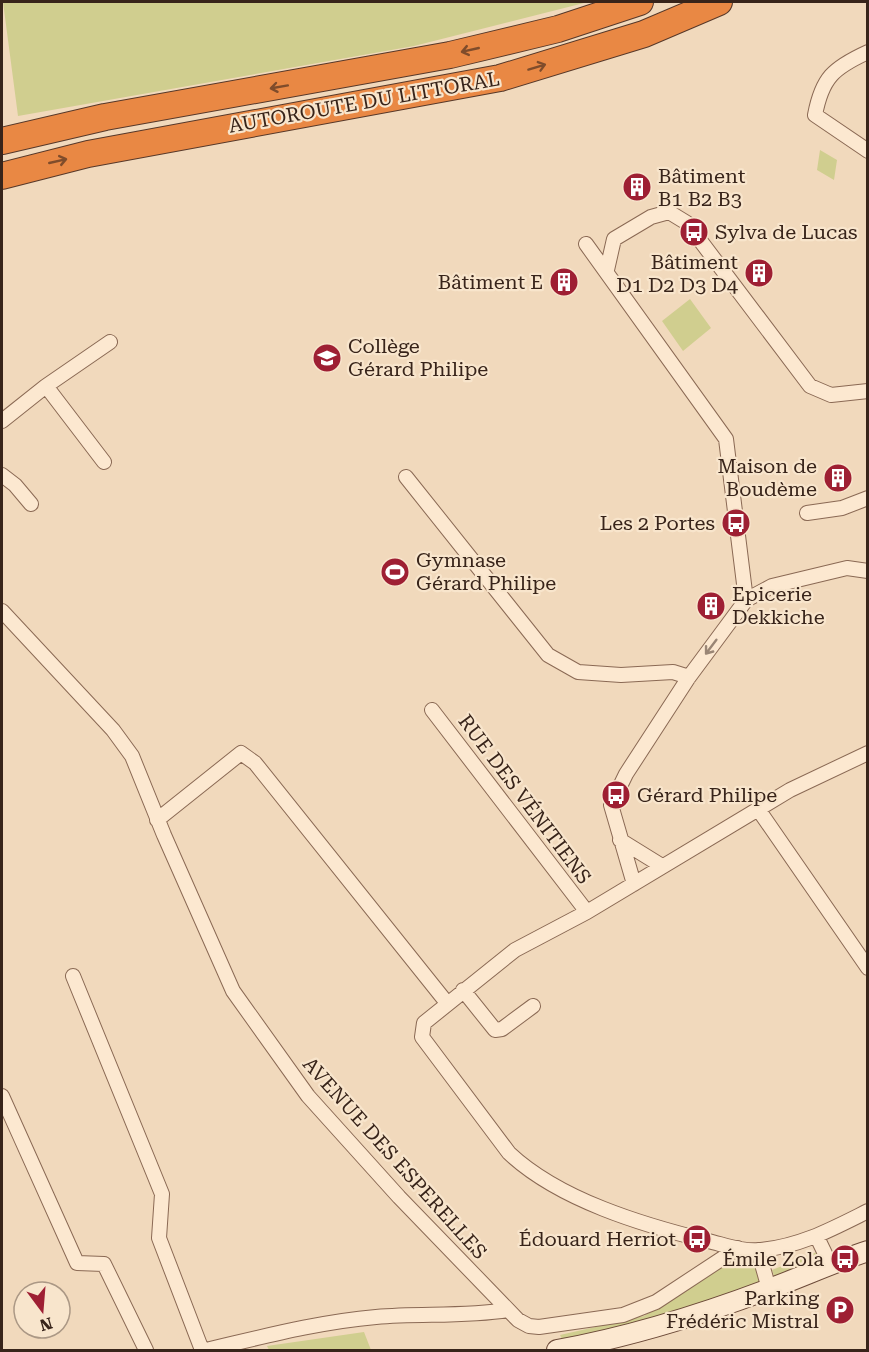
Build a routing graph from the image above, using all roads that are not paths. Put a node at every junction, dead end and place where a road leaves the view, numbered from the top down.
1 (640, 2) edge
2 (719, 2) edge
3 (867, 52) edge
4 (2, 141) edge
5 (867, 151) edge
6 (2, 176) edge
7 (586, 244) dead end
8 (607, 270) junction
9 (110, 342) dead end
10 (46, 386) junction
11 (867, 391) edge
12 (2, 421) edge
13 (104, 462) dead end
14 (2, 475) edge
15 (406, 477) dead end
16 (867, 498) edge
17 (31, 504) dead end
18 (807, 513) dead end
19 (867, 571) edge
20 (746, 600) junction
21 (2, 610) edge
22 (689, 677) junction
23 (432, 710) dead end
24 (867, 753) edge
25 (758, 809) junction
26 (158, 820) junction
27 (620, 840) junction
28 (662, 866) junction
29 (634, 884) junction
30 (587, 912) junction
31 (867, 968) edge
32 (73, 976) dead end
33 (464, 990) junction
34 (447, 1003) junction
35 (533, 1006) dead end
36 (2, 1096) edge
37 (867, 1211) edge
38 (817, 1237) junction
39 (738, 1248) junction
40 (758, 1250) junction
41 (867, 1251) edge
42 (830, 1264) junction
43 (867, 1264) edge
44 (769, 1289) junction
45 (508, 1310) junction
46 (603, 1347) edge
47 (146, 1350) edge
48 (204, 1350) edge
49 (557, 1350) edge
50 (576, 1350) edge

1 -> 4 highway, AUTOROUTE DU LITTORAL
6 -> 2 highway, AUTOROUTE DU LITTORAL
3 - 5 street
7 - 8 street
8 - 11 street
8 - 20 street
9 - 10 street
10 - 12 street
10 - 13 street
14 - 17 street
15 - 22 street
16 - 18 street
19 - 20 street
20 -> 22 street
21 - 26 street, AVENUE DES ESPERELLES
22 - 27 street
23 - 30 street, RUE DES VÉNITIENS
24 - 25 street
25 - 28 street
25 - 31 street
26 - 34 street
26 - 45 street, AVENUE DES ESPERELLES
27 - 28 street
27 - 29 street
28 - 29 street
29 - 30 street
30 - 33 street
32 - 48 street
33 - 34 street
33 - 35 street
34 - 39 street
36 - 47 street
37 - 38 street
38 - 40 street
38 - 42 street
39 - 40 street
39 - 45 street, AVENUE DES ESPERELLES
40 - 44 street
41 - 42 main road
42 - 44 main road
43 - 46 main road
44 - 46 main road
45 - 48 street
46 - 49 main road
46 - 50 main road

